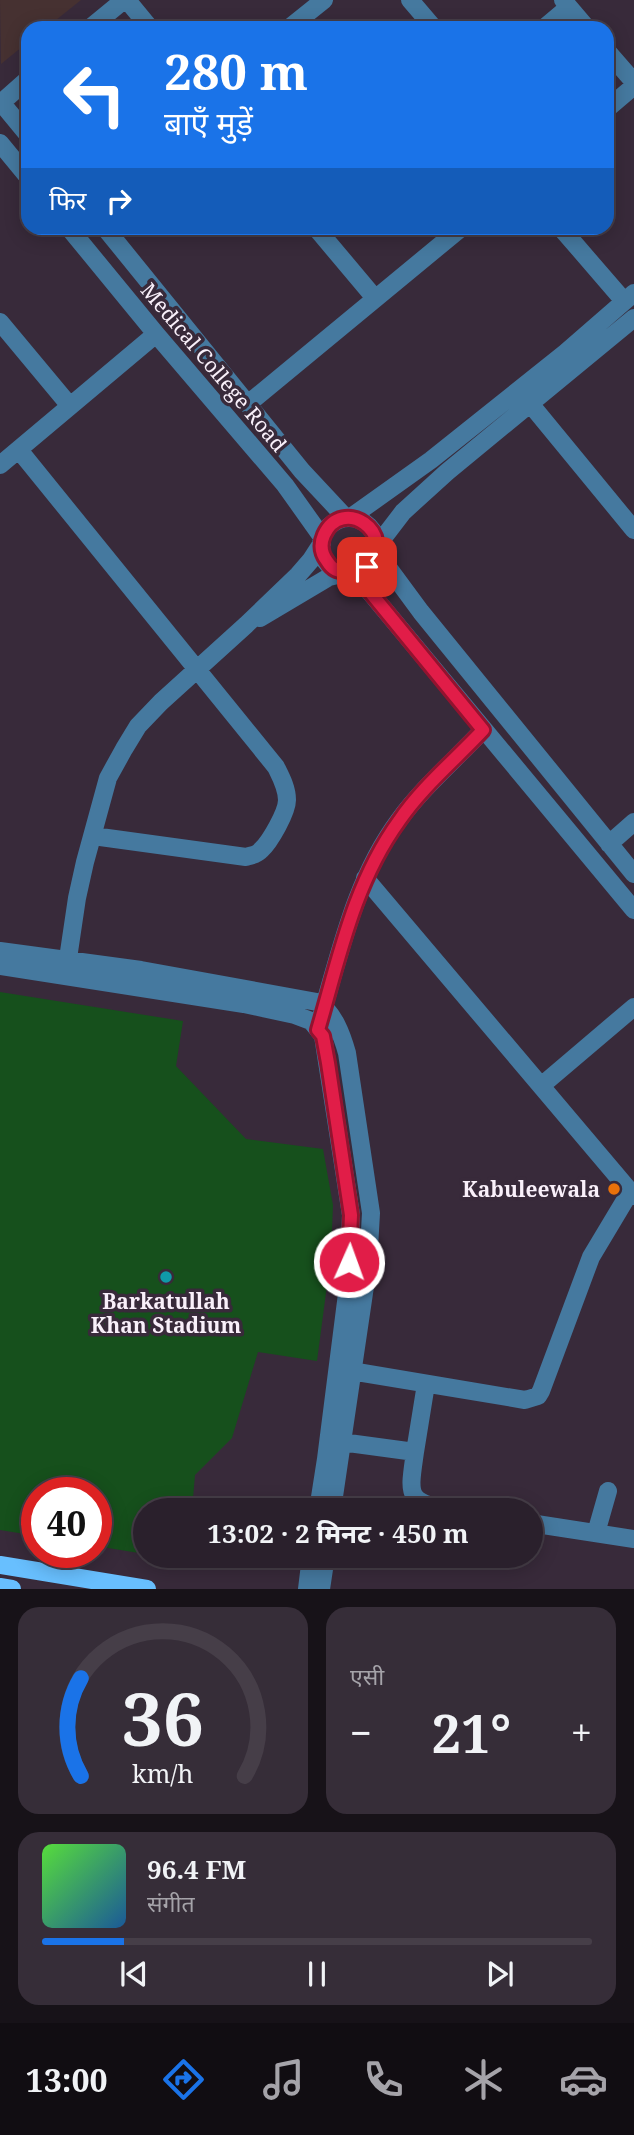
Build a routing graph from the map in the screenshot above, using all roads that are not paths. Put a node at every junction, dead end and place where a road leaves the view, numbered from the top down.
1 (125, 0) edge
2 (324, 0) edge
3 (411, 0) edge
4 (566, 4) edge
5 (99, 21) edge
6 (144, 21) edge
7 (298, 21) edge
8 (428, 21) edge
9 (550, 21) edge
10 (581, 21) edge
11 (614, 60) edge
12 (634, 84) edge
13 (21, 85) edge
14 (1, 102) edge
15 (614, 103) edge
16 (21, 126) edge
17 (3, 152) edge
18 (21, 170) edge
19 (75, 235) edge
20 (111, 235) edge
21 (322, 235) edge
22 (447, 235) edge
23 (568, 235) edge
24 (374, 297) junction
25 (629, 297) edge
26 (634, 318) edge
27 (0, 322) edge
28 (156, 334) junction
29 (524, 397) junction
30 (249, 403) junction
31 (71, 406) junction
32 (19, 450) junction
33 (0, 465) edge
34 (349, 518) junction
35 (634, 530) edge
36 (322, 540) junction
37 (376, 549) junction
38 (350, 573) junction
39 (246, 625) junction
40 (198, 670) junction
41 (483, 730) junction
42 (634, 822) edge
43 (93, 836) junction
44 (609, 844) junction
45 (634, 874) edge
46 (365, 878) junction
47 (634, 910) edge
48 (0, 951) edge
49 (0, 966) edge
50 (66, 968) junction
51 (325, 1006) junction
52 (634, 1007) edge
53 (318, 1030) junction
54 (541, 1086) junction
55 (632, 1194) edge
56 (351, 1371) junction
57 (426, 1384) junction
58 (341, 1442) junction
59 (415, 1452) junction
60 (608, 1491) dead end
61 (320, 1498) edge
62 (334, 1498) edge
63 (416, 1498) edge
64 (543, 1525) edge
65 (596, 1533) junction
66 (634, 1539) edge
67 (0, 1565) edge
68 (310, 1568) edge
69 (324, 1568) edge
70 (0, 1587) edge
71 (12, 1589) edge
72 (147, 1589) edge
73 (307, 1589) edge
74 (321, 1589) edge

1 - 5 street
1 - 6 street
2 - 7 street
3 - 8 street
4 - 9 street
4 - 10 street
11 - 12 street
12 - 15 street
13 - 14 street
14 - 16 street
17 - 18 street
19 - 28 street, Medical College Road
20 - 30 street, Medical College Road
21 - 24 street
22 - 24 street
23 - 25 street
24 - 30 street
25 - 29 street
26 - 29 street
27 - 31 street
28 - 31 street
28 - 36 street, Medical College Road
29 - 34 street
29 - 35 street
29 - 37 street
30 - 34 street, Medical College Road
31 - 32 street
32 - 33 street
32 - 40 street
34 - 36 street
34 - 37 street
36 - 38 street
36 - 39 street
37 - 38 street
37 - 44 street
38 - 39 street
38 - 41 street
39 - 40 street
40 - 43 street
40 - 43 street
41 - 46 street
41 - 47 street
42 - 44 street
43 - 50 street
44 - 45 street
46 - 51 street
46 - 54 street
48 - 50 street
49 - 50 street
50 - 51 street
50 - 53 street
51 - 53 street
51 - 56 street
52 - 54 street
53 - 61 street
54 - 55 street
55 - 57 street
56 - 57 street
56 - 58 street
57 - 59 street
58 - 59 street
58 - 62 street
59 - 63 street
60 - 65 street
64 - 65 street
65 - 66 street
67 - 72 main road
68 - 73 street
69 - 74 street
70 - 71 main road

